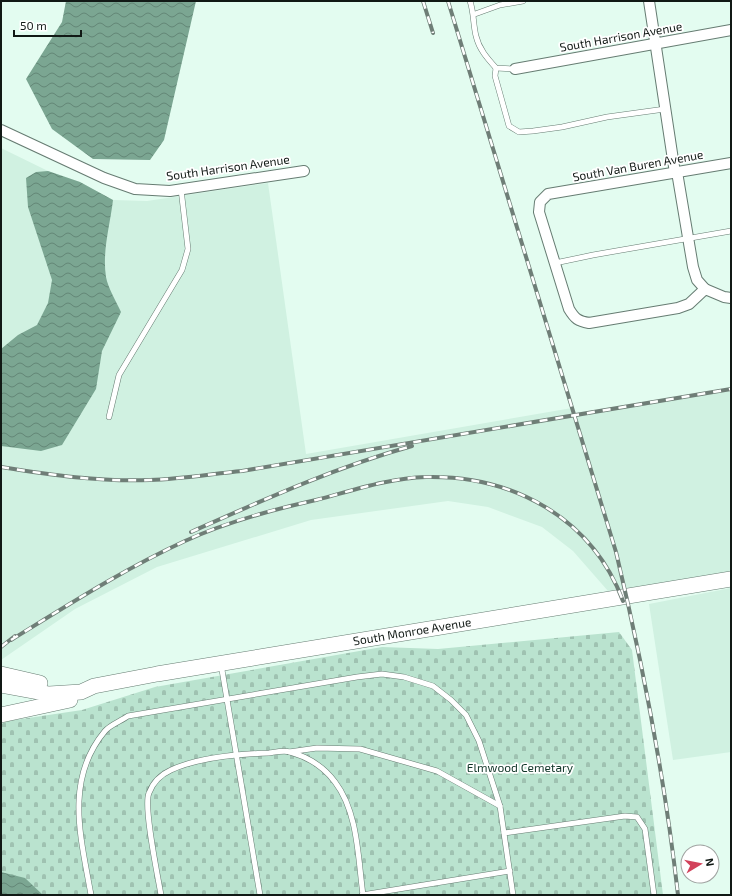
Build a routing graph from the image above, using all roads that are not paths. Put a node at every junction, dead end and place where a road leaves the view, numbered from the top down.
1 (470, 1) edge
2 (523, 1) edge
3 (649, 1) edge
4 (475, 14) junction
5 (731, 30) edge
6 (656, 44) junction
7 (496, 68) junction
8 (515, 69) joint
9 (666, 109) junction
10 (1, 130) edge
11 (731, 163) edge
12 (304, 170) dead end
13 (676, 173) junction
14 (181, 189) junction
15 (731, 231) edge
16 (688, 239) junction
17 (555, 263) junction
18 (705, 289) junction
19 (731, 298) edge
20 (109, 417) dead end
21 (731, 578) edge
22 (221, 663) junction
23 (157, 674) junction
24 (4, 679) edge
25 (227, 699) junction
26 (1, 708) edge
27 (1, 715) edge
28 (289, 752) junction
29 (238, 754) junction
30 (500, 806) junction
31 (504, 833) junction
32 (510, 871) junction
33 (91, 895) edge
34 (160, 895) edge
35 (260, 895) edge
36 (363, 895) edge
37 (513, 895) edge
38 (654, 895) edge

1 - 4 lane
2 - 4 lane
3 - 6 street
4 - 7 lane
5 - 6 street, South Harrison Avenue
6 - 8 street, South Harrison Avenue
6 - 9 street
7 - 8 lane
7 - 9 lane
9 - 13 street
10 - 14 street, South Harrison Avenue
11 - 13 street, South Van Buren Avenue
12 - 14 street, South Harrison Avenue
13 - 16 street
13 - 17 street, South Van Buren Avenue
14 - 20 lane
15 - 16 lane
16 - 17 lane
16 - 18 street
17 - 18 street
18 - 19 street
21 - 22 main road, South Monroe Avenue
22 - 23 main road, South Monroe Avenue
22 - 25 lane
23 - 24 main road, South Monroe Avenue
23 - 27 main road
24 - 26 main road
25 - 29 lane
25 - 30 lane
25 - 33 lane
28 - 29 lane
28 - 30 lane
28 - 36 lane
29 - 34 lane
29 - 35 lane
30 - 31 lane
31 - 32 lane
31 - 38 lane
32 - 36 lane
32 - 37 lane

